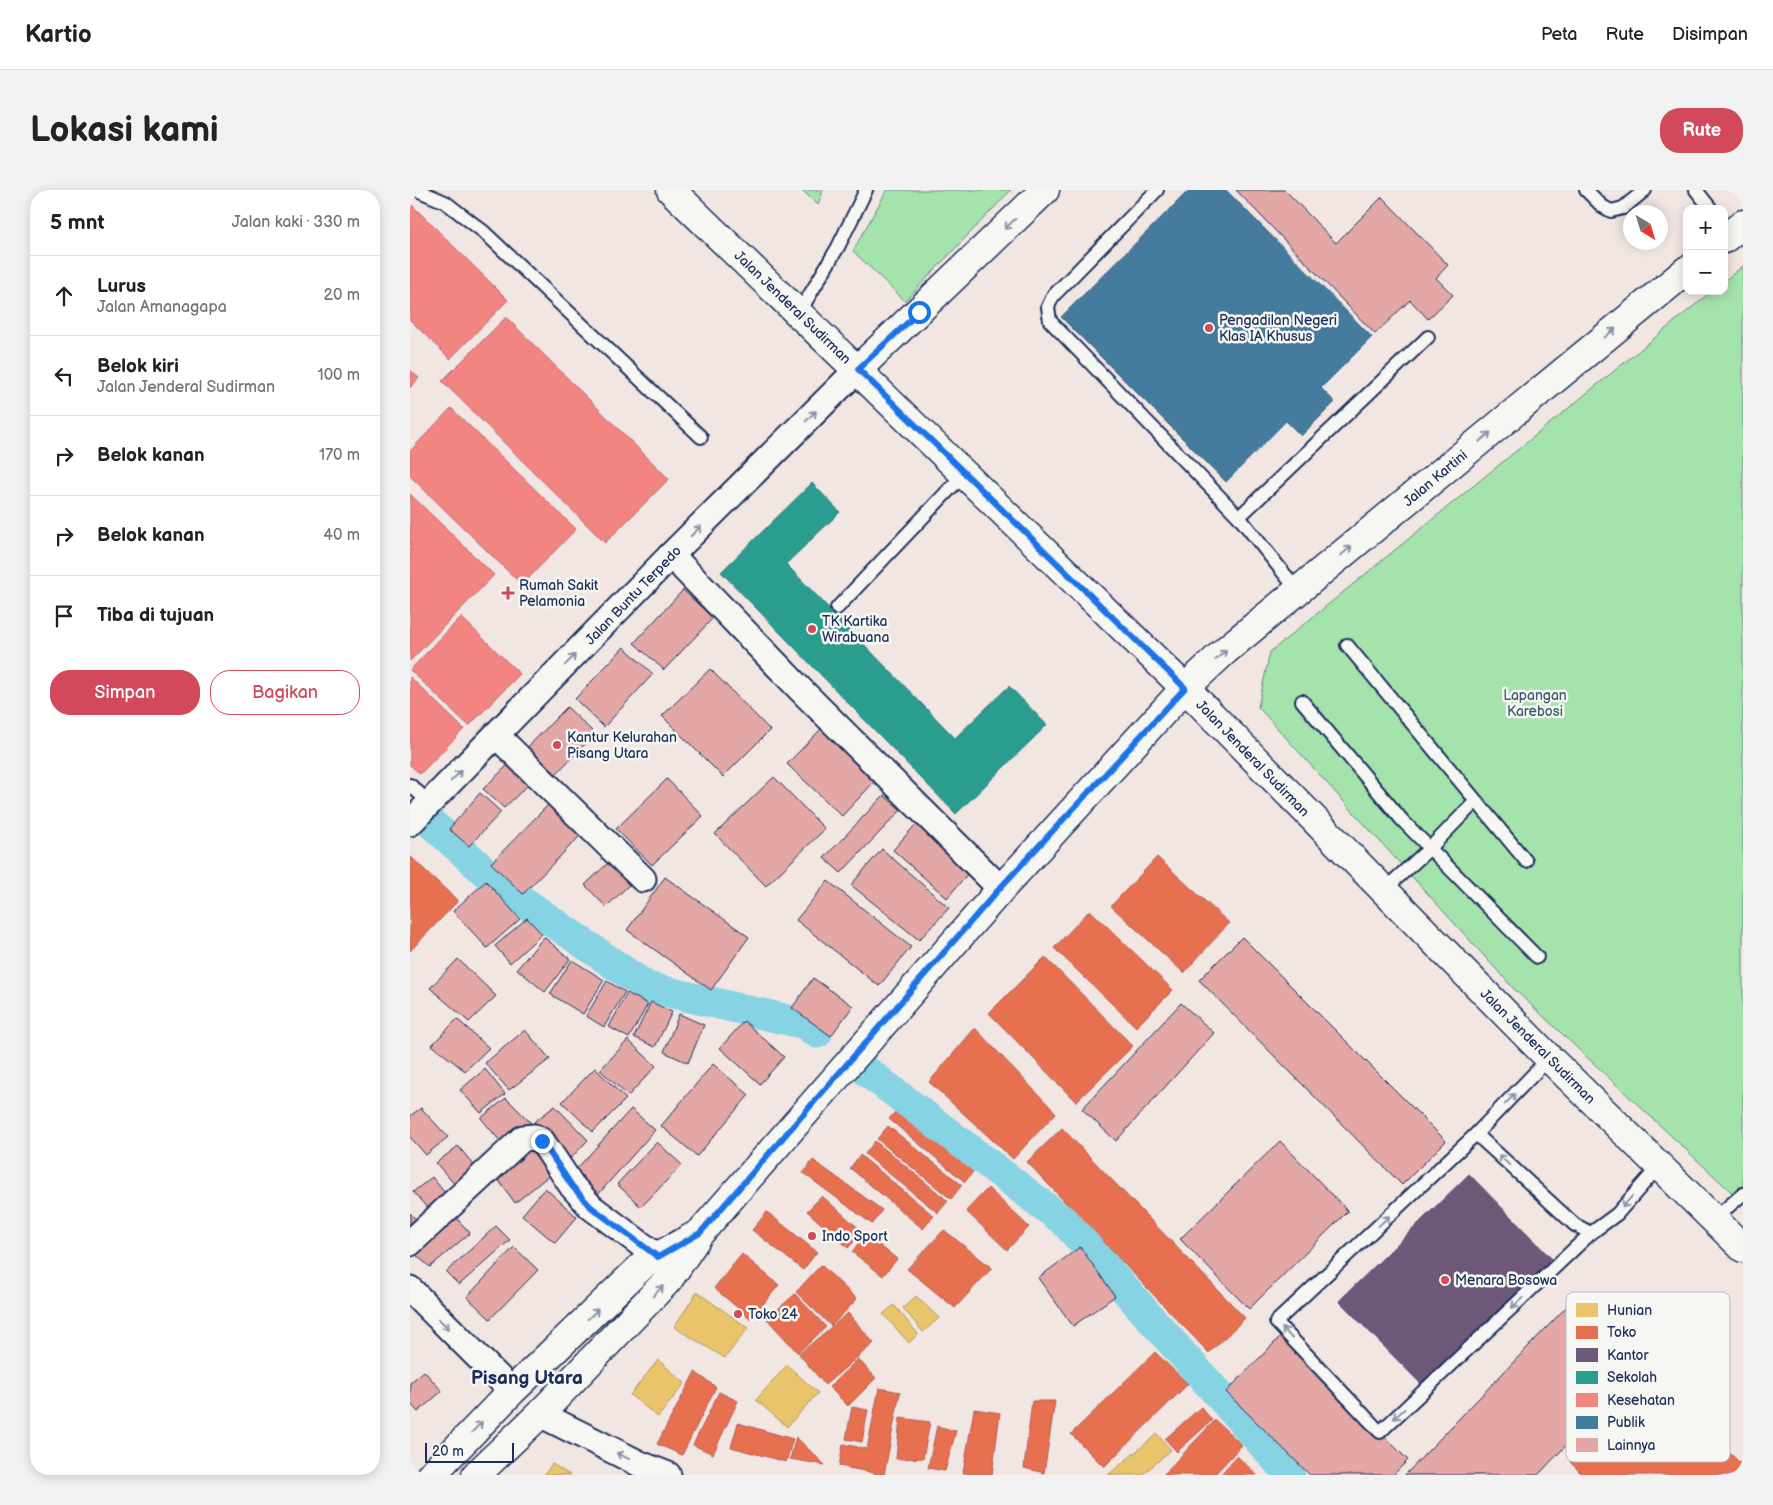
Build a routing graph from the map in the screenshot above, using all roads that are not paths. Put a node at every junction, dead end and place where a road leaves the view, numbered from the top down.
1 (417, 190) edge
2 (672, 190) edge
3 (866, 190) edge
4 (1046, 190) edge
5 (1158, 190) edge
6 (1586, 190) edge
7 (1645, 190) edge
8 (1696, 190) edge
9 (1708, 205) edge
10 (1683, 273) edge
11 (799, 313) junction
12 (1428, 338) dead end
13 (858, 369) junction
14 (701, 437) dead end
15 (964, 474) junction
16 (1239, 517) junction
17 (672, 556) junction
18 (1298, 592) junction
19 (837, 608) dead end
20 (1347, 644) dead end
21 (1185, 688) junction
22 (1302, 701) dead end
23 (496, 735) junction
24 (410, 785) edge
25 (1476, 801) junction
26 (430, 803) junction
27 (410, 823) edge
28 (1430, 848) junction
29 (1526, 861) dead end
30 (643, 879) dead end
31 (1000, 888) junction
32 (1384, 890) junction
33 (1537, 957) dead end
34 (1549, 1058) junction
35 (1476, 1134) junction
36 (1659, 1166) junction
37 (1743, 1194) edge
38 (1714, 1219) junction
39 (700, 1233) junction
40 (1591, 1233) junction
41 (410, 1243) edge
42 (1743, 1248) edge
43 (658, 1257) junction
44 (410, 1289) edge
45 (512, 1391) junction
46 (540, 1414) junction
47 (431, 1475) edge
48 (476, 1475) edge
49 (668, 1475) edge

1 - 14 lane
2 - 11 main road, Jalan Jenderal Sudirman
3 - 11 lane
4 -> 13 main road
5 - 16 lane
6 - 7 lane
8 - 9 lane
18 -> 10 main road, Jalan Kartini
11 - 13 main road, Jalan Jenderal Sudirman
12 - 16 lane
13 - 15 main road, Jalan Jenderal Sudirman
17 -> 13 street, Jalan Buntu Terpedo
15 - 19 lane
15 - 21 main road, Jalan Jenderal Sudirman
16 - 18 lane
23 -> 17 street, Jalan Buntu Terpedo
17 - 31 street
21 -> 18 main road, Jalan Kartini
20 - 25 lane
21 - 31 main road, Jalan Kartini
21 - 32 main road, Jalan Jenderal Sudirman
22 - 28 lane
26 -> 23 street, Jalan Buntu Terpedo
23 - 30 street
24 - 26 lane
25 - 28 lane
25 - 29 lane
26 - 27 street, Jalan Buntu Terpedo
28 - 32 lane
28 - 33 lane
31 - 39 main road, Jalan Kartini
32 - 34 main road, Jalan Jenderal Sudirman
35 -> 34 lane
34 - 36 main road, Jalan Jenderal Sudirman
40 -> 35 lane
40 -> 35 lane
36 - 38 main road, Jalan Jenderal Sudirman
36 -> 40 lane
37 - 38 lane
38 - 42 main road, Jalan Jenderal Sudirman
39 - 43 main road
46 -> 39 main road
41 - 43 street
45 -> 43 main road
44 -> 45 street
47 -> 45 main road
46 - 48 main road
49 -> 46 street

